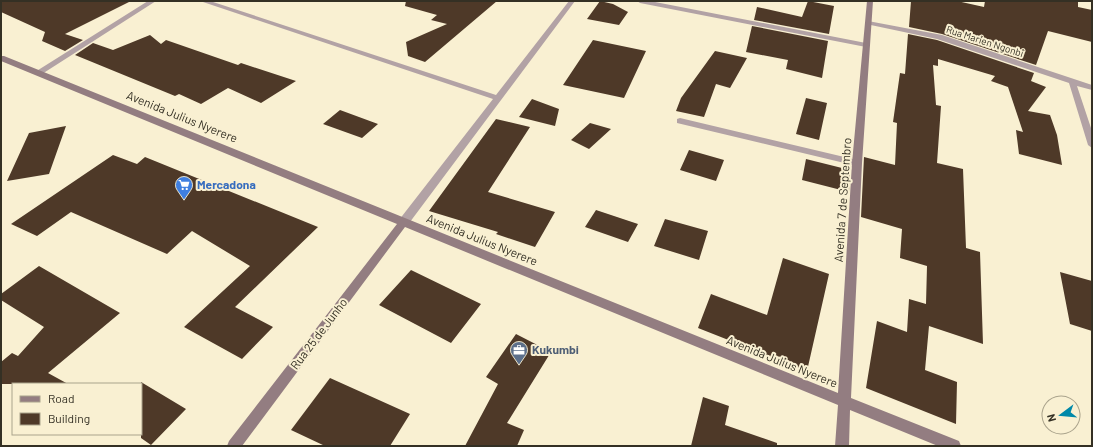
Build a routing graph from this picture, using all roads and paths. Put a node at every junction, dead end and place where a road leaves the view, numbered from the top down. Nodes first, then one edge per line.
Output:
1 (153, 1) edge
2 (203, 1) edge
3 (572, 1) edge
4 (640, 1) edge
5 (870, 1) edge
6 (868, 23) junction
7 (866, 45) junction
8 (1, 58) edge
9 (39, 72) junction
10 (1072, 81) junction
11 (1092, 88) edge
12 (497, 98) junction
13 (680, 121) dead end
14 (1092, 145) edge
15 (857, 163) junction
16 (404, 223) junction
17 (846, 401) junction
18 (234, 446) edge
19 (842, 446) edge
20 (954, 446) edge

1 - 9 street
2 - 12 street
3 - 12 street
4 - 7 street
5 - 6 street, Avenida 7 de Septembro
6 - 7 street, Avenida 7 de Septembro
6 - 10 street, Rua Marien Ngonbi
7 - 15 street, Avenida 7 de Septembro
8 - 9 street, Avenida Julius Nyerere
9 - 16 street, Avenida Julius Nyerere
10 - 11 street, Rua Marien Ngonbi
10 - 14 street
12 - 16 street
13 - 15 street
15 - 17 street, Avenida 7 de Septembro
16 - 17 street, Avenida Julius Nyerere
16 - 18 street, Rua 25 de Junho
17 - 19 street, Avenida 7 de Septembro
17 - 20 street, Avenida Julius Nyerere

